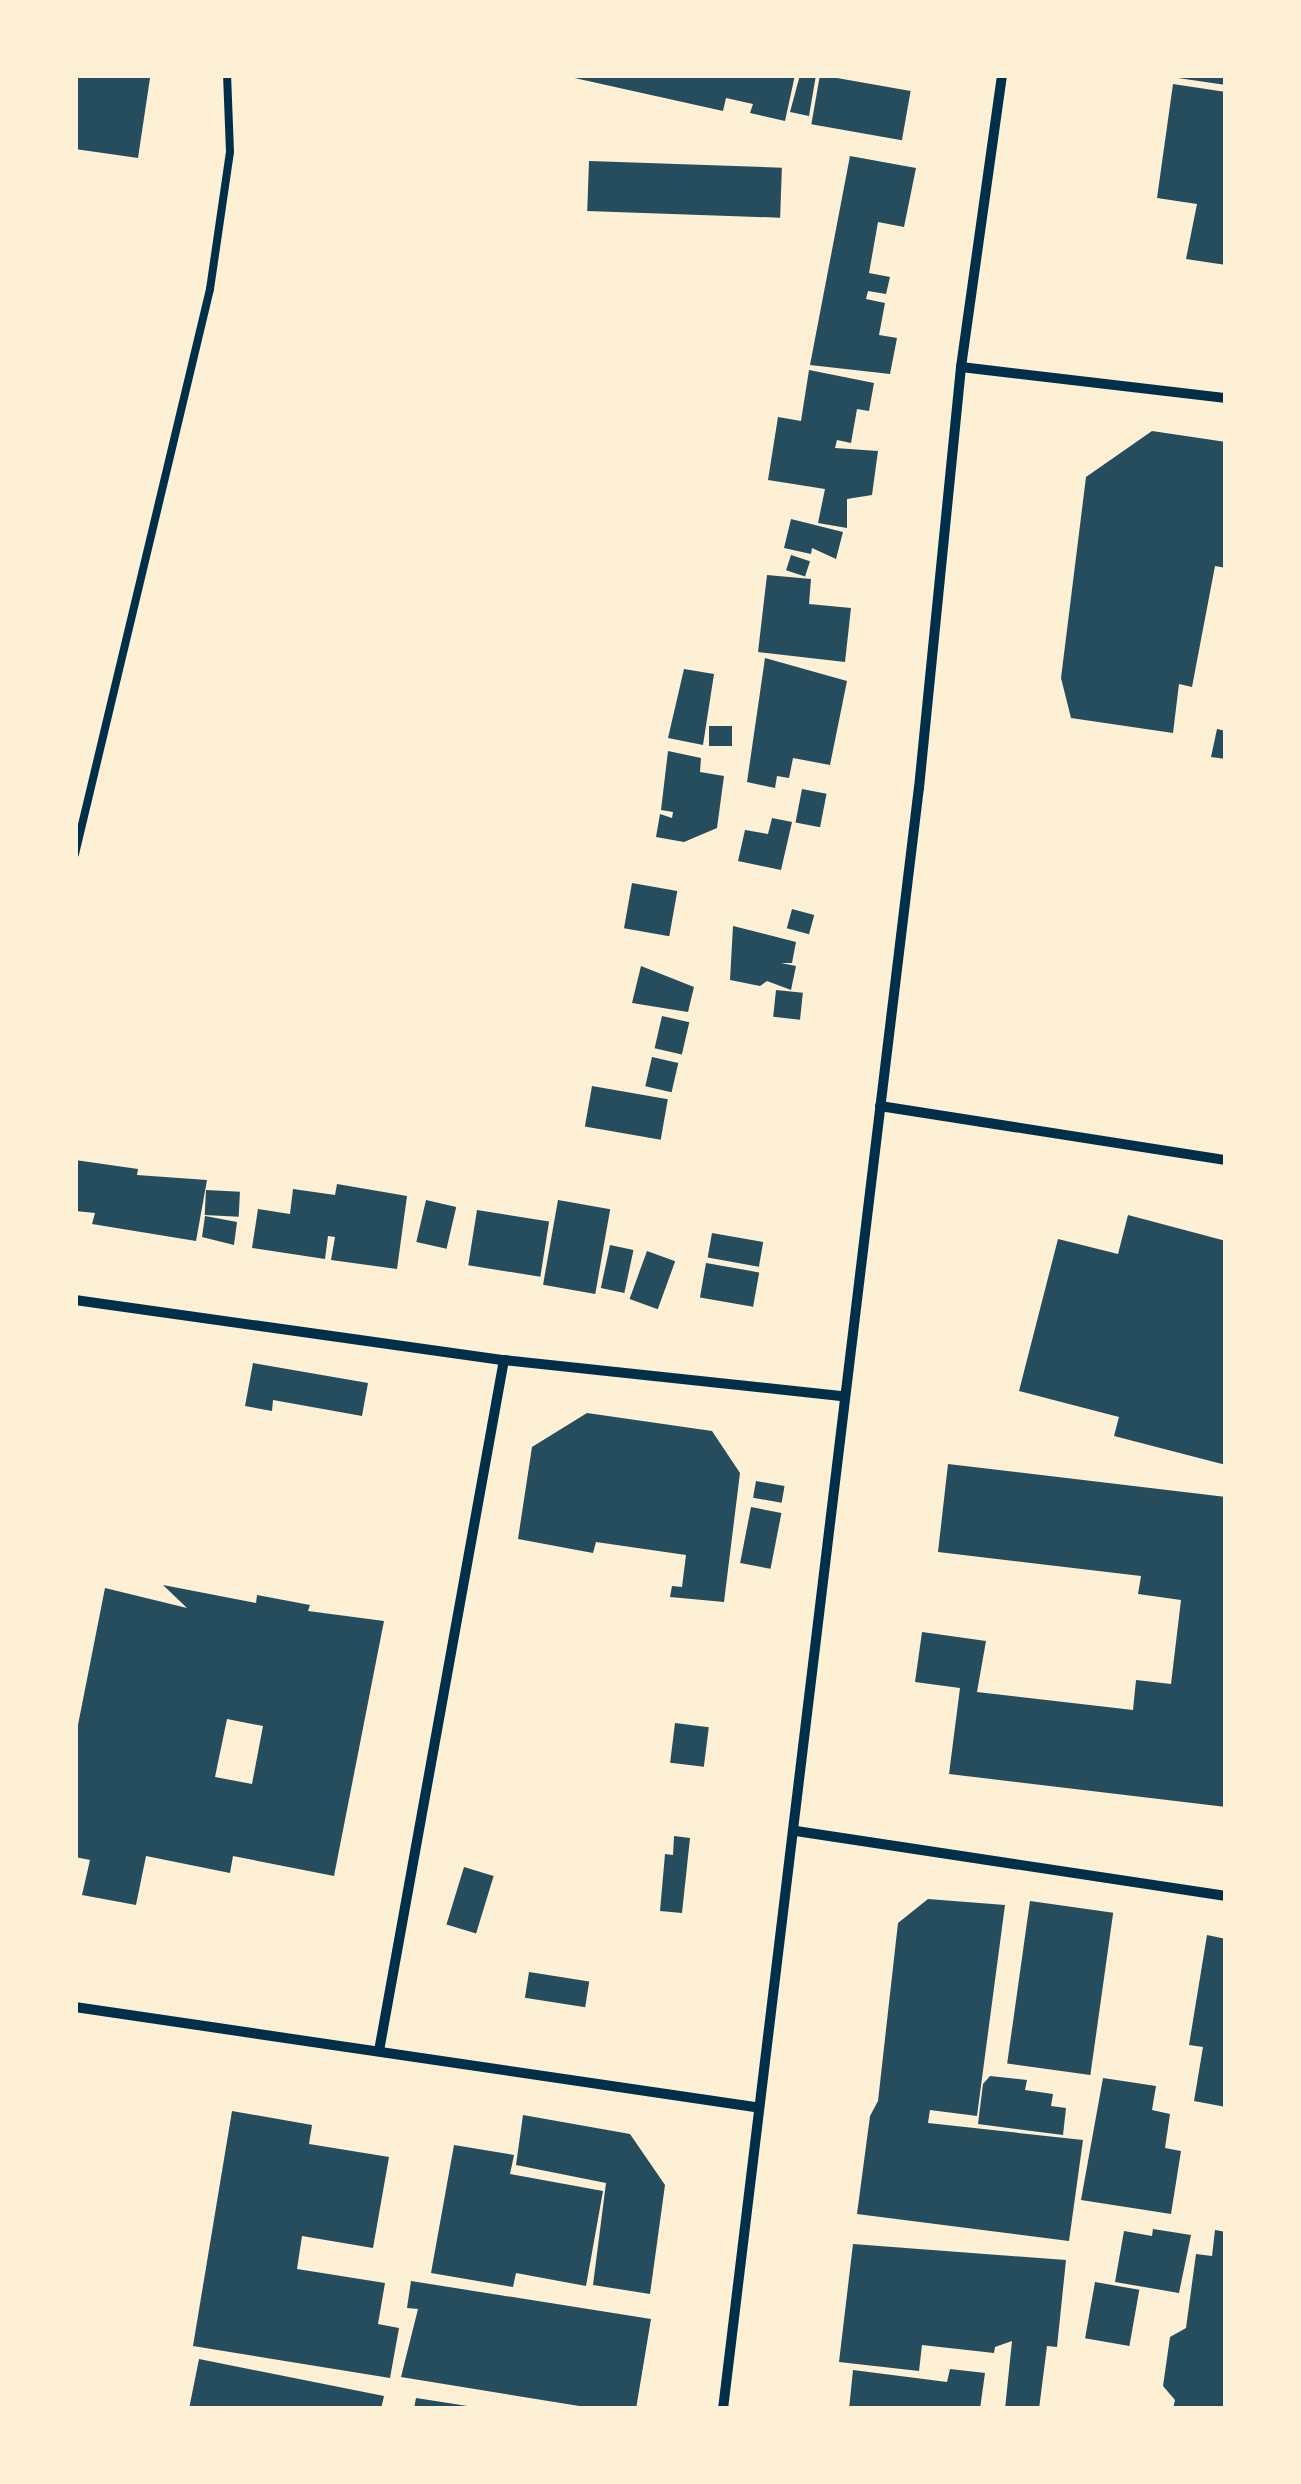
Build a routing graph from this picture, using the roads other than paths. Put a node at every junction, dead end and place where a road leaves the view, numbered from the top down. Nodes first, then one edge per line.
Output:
1 (227, 75) edge
2 (1002, 75) edge
3 (961, 367) junction
4 (1226, 398) edge
5 (75, 854) edge
6 (880, 1106) junction
7 (1226, 1160) edge
8 (75, 1300) edge
9 (504, 1360) junction
10 (843, 1396) junction
11 (796, 1831) junction
12 (1226, 1896) edge
13 (75, 2007) edge
14 (379, 2051) junction
15 (755, 2107) junction
16 (724, 2409) edge

1 - 5 lane
2 - 3 street
3 - 4 street
3 - 6 street
6 - 7 street
6 - 10 street
8 - 9 street
9 - 10 street
9 - 14 street
10 - 11 street
11 - 12 street
11 - 15 street
13 - 14 street
14 - 15 street
15 - 16 street

